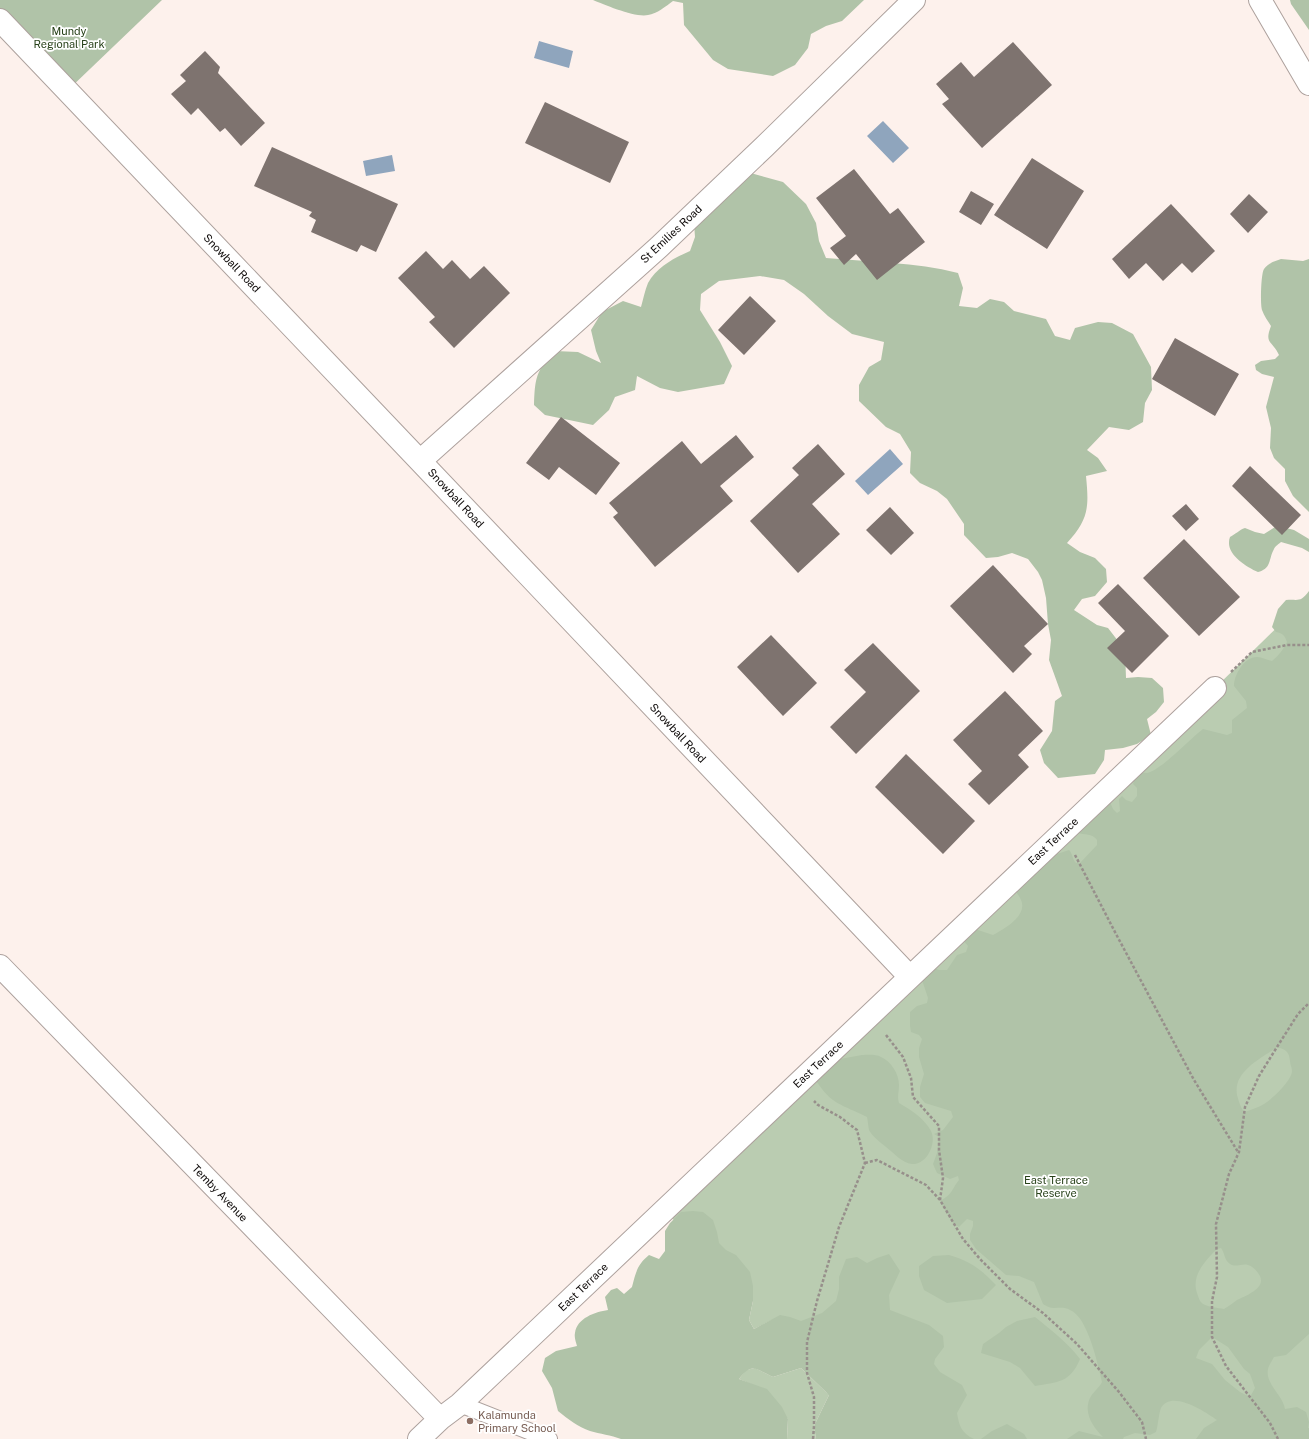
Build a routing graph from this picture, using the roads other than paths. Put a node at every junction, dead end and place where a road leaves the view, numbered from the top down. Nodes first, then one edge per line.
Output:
1 (914, 0) edge
2 (1260, 0) edge
3 (0, 20) edge
4 (1309, 84) edge
5 (420, 460) junction
6 (1215, 688) road end
7 (0, 966) edge
8 (910, 978) junction
9 (460, 1404) junction
10 (440, 1419) junction
11 (419, 1439) edge
12 (549, 1439) edge

1 - 5 street, St Emilies Road
2 - 4 street
3 - 5 street, Snowball Road
5 - 8 street, Snowball Road
6 - 8 street, East Terrace
7 - 10 street, Temby Avenue
8 - 9 street, East Terrace
9 - 10 street, East Terrace
9 - 12 lane
10 - 11 street, East Terrace

